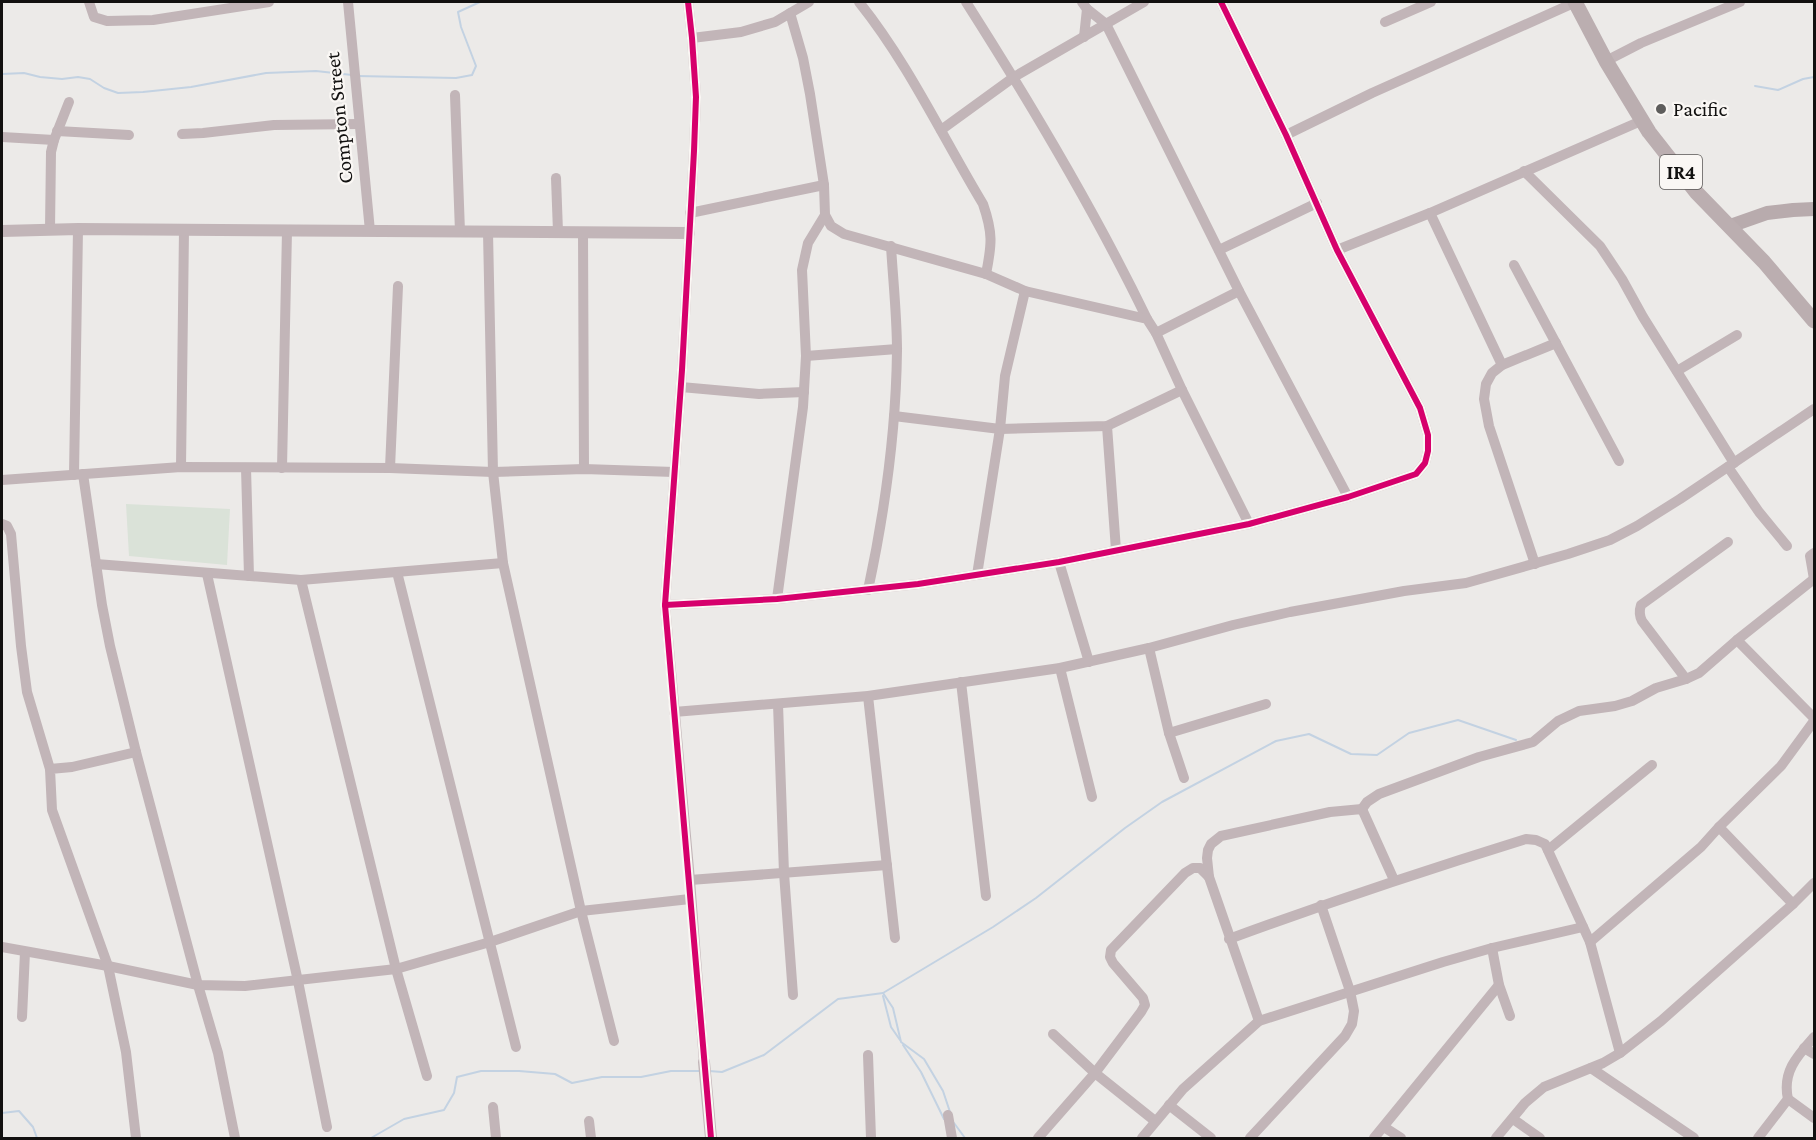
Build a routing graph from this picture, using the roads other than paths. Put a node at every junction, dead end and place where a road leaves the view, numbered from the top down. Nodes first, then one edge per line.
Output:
1 (89, 2) edge
2 (269, 2) edge
3 (348, 2) edge
4 (688, 2) edge
5 (809, 2) edge
6 (859, 2) edge
7 (966, 2) edge
8 (1144, 2) edge
9 (1221, 2) edge
10 (1431, 2) edge
11 (1575, 2) edge
12 (1740, 2) edge
13 (224, 5) edge
14 (1084, 5) edge
15 (790, 13) junction
16 (1385, 22) dead end
17 (1106, 24) junction
18 (1084, 37) junction
19 (692, 38) junction
20 (1606, 62) junction
21 (1014, 76) junction
22 (455, 95) dead end
23 (69, 102) dead end
24 (1641, 121) junction
25 (359, 123) junction
26 (941, 130) junction
27 (182, 134) dead end
28 (56, 135) junction
29 (129, 135) dead end
30 (1286, 135) junction
31 (2, 137) edge
32 (1524, 171) junction
33 (556, 178) dead end
34 (824, 185) junction
35 (1317, 203) junction
36 (1815, 209) edge
37 (690, 213) junction
38 (1430, 213) junction
39 (825, 215) junction
40 (1730, 226) junction
41 (50, 229) junction
42 (78, 229) junction
43 (184, 230) junction
44 (2, 231) edge
45 (287, 231) junction
46 (370, 231) junction
47 (460, 232) junction
48 (488, 232) junction
49 (558, 232) junction
50 (583, 232) junction
51 (690, 233) junction
52 (891, 246) junction
53 (1337, 249) junction
54 (1219, 250) junction
55 (1514, 265) dead end
56 (986, 274) junction
57 (398, 286) dead end
58 (1025, 291) junction
59 (1239, 291) junction
60 (1147, 319) junction
61 (1815, 321) edge
62 (1156, 333) junction
63 (1737, 335) dead end
64 (1556, 343) junction
65 (897, 349) junction
66 (806, 356) junction
67 (1502, 365) junction
68 (1677, 371) junction
69 (681, 387) junction
70 (1182, 390) junction
71 (804, 392) junction
72 (1815, 409) edge
73 (894, 416) junction
74 (1107, 426) junction
75 (1000, 429) junction
76 (1619, 461) dead end
77 (1731, 465) junction
78 (181, 467) junction
79 (246, 468) junction
80 (282, 468) junction
81 (390, 468) junction
82 (584, 468) junction
83 (493, 472) junction
84 (674, 472) junction
85 (79, 475) junction
86 (2, 480) edge
87 (1348, 497) junction
88 (2, 524) edge
89 (1249, 524) junction
90 (1728, 542) dead end
91 (1787, 546) dead end
92 (1116, 550) junction
93 (1815, 553) edge
94 (1059, 562) junction
95 (503, 563) junction
96 (96, 564) junction
97 (1535, 564) junction
98 (397, 572) junction
99 (207, 574) junction
100 (977, 575) junction
101 (249, 576) junction
102 (1814, 579) edge
103 (301, 580) junction
104 (868, 590) junction
105 (777, 599) junction
106 (665, 605) junction
107 (1737, 640) junction
108 (1149, 648) junction
109 (1089, 662) junction
110 (1060, 668) junction
111 (1686, 679) junction
112 (961, 682) junction
113 (868, 696) junction
114 (778, 704) junction
115 (1266, 704) dead end
116 (674, 712) junction
117 (1815, 719) edge
118 (1169, 733) junction
119 (136, 752) junction
120 (1652, 765) dead end
121 (50, 769) junction
122 (1184, 778) dead end
123 (1092, 797) dead end
124 (1362, 809) junction
125 (1719, 827) junction
126 (1548, 850) junction
127 (887, 865) junction
128 (784, 873) junction
129 (1209, 877) junction
130 (690, 880) junction
131 (1394, 880) junction
132 (1815, 883) edge
133 (986, 896) dead end
134 (690, 898) junction
135 (1793, 904) junction
136 (1321, 905) junction
137 (581, 910) junction
138 (1583, 927) junction
139 (895, 938) dead end
140 (1229, 939) junction
141 (490, 942) junction
142 (1590, 942) junction
143 (2, 948) edge
144 (1492, 948) junction
145 (25, 952) junction
146 (108, 966) junction
147 (396, 969) junction
148 (298, 981) junction
149 (198, 985) junction
150 (1499, 985) junction
151 (1350, 992) junction
152 (793, 995) dead end
153 (1510, 1016) dead end
154 (22, 1017) dead end
155 (1259, 1021) junction
156 (1053, 1034) dead end
157 (1815, 1038) edge
158 (614, 1041) dead end
159 (516, 1047) dead end
160 (1804, 1048) junction
161 (1620, 1053) junction
162 (1815, 1054) edge
163 (868, 1055) dead end
164 (704, 1062) joint
165 (1591, 1068) junction
166 (1095, 1072) junction
167 (427, 1076) dead end
168 (1788, 1099) junction
169 (1168, 1106) junction
170 (493, 1107) dead end
171 (948, 1115) dead end
172 (1815, 1118) edge
173 (1513, 1119) junction
174 (589, 1120) dead end
175 (1155, 1121) junction
176 (327, 1127) dead end
177 (1384, 1127) junction
178 (136, 1138) edge
179 (235, 1138) edge
180 (496, 1138) edge
181 (591, 1138) edge
182 (711, 1138) edge
183 (871, 1138) edge
184 (952, 1138) edge
185 (1038, 1138) edge
186 (1142, 1138) edge
187 (1211, 1138) edge
188 (1250, 1138) edge
189 (1374, 1138) edge
190 (1401, 1138) edge
191 (1496, 1138) edge
192 (1540, 1138) edge
193 (1694, 1138) edge
194 (1758, 1138) edge

1 - 13 street
2 - 13 street
3 - 25 street, Compton Street
4 - 19 street
5 - 15 street
6 - 26 street
7 - 21 street
8 - 17 street
9 - 30 street
10 - 16 street
11 - 20 main road, IR4
11 - 30 street
12 - 20 street
14 - 17 street
14 - 18 street
15 - 19 street
15 - 34 street
17 - 18 street
17 - 54 street
18 - 21 street
19 - 37 street
20 - 24 main road, IR4
21 - 26 street
21 - 60 street
22 - 47 street
23 - 28 street
24 - 32 street
24 - 40 main road, IR4
25 - 27 street
25 - 46 street, Compton Street
26 - 56 street
28 - 29 street
28 - 31 street
28 - 41 street
30 - 35 street
32 - 38 street
32 - 68 street
33 - 49 street
34 - 37 street
34 - 39 street
35 - 53 street
35 - 54 street
36 - 40 main road
37 - 51 street
38 - 53 street
38 - 67 street
39 - 52 street
39 - 66 street
40 - 61 main road, IR4
41 - 42 street
41 - 44 street
42 - 43 street
42 - 85 street
43 - 45 street
43 - 78 street
45 - 46 street
45 - 80 street
46 - 47 street
47 - 48 street
48 - 49 street
48 - 83 street
49 - 50 street
50 - 51 street
50 - 82 street
51 - 69 street
52 - 56 street
52 - 65 street
53 - 87 street
54 - 59 street
55 - 64 street
56 - 58 street
57 - 81 street
58 - 60 street
58 - 75 street
59 - 62 street
59 - 87 street
60 - 62 street
62 - 70 street
63 - 68 street
64 - 67 street
64 - 76 street
65 - 66 street
65 - 73 street
66 - 71 street
67 - 97 street
68 - 77 street
69 - 71 street
69 - 84 street
70 - 74 street
70 - 89 street
71 - 105 street
72 - 77 street
73 - 75 street
73 - 104 street
74 - 75 street
74 - 92 street
75 - 100 street
77 - 91 street
77 - 97 street
78 - 79 street
78 - 85 street
79 - 80 street
79 - 101 street
80 - 81 street
81 - 83 street
82 - 83 street
82 - 84 street
83 - 95 street
84 - 106 street
85 - 86 street
85 - 96 street
87 - 89 street
88 - 121 street
89 - 92 street
90 - 111 street
92 - 94 street
93 - 102 street
94 - 100 street
94 - 109 street
95 - 98 street
95 - 137 street
96 - 99 street
96 - 119 street
97 - 108 street
98 - 103 street
98 - 141 street
99 - 101 street
99 - 148 street
100 - 104 street
101 - 103 street
102 - 107 street
103 - 147 street
104 - 105 street
105 - 106 street
106 - 116 street
107 - 111 street
107 - 117 street
108 - 109 street
108 - 118 street
109 - 110 street
110 - 112 street
110 - 123 street
111 - 124 street
112 - 113 street
112 - 133 street
113 - 114 street
113 - 127 street
114 - 116 street
114 - 128 street
115 - 118 street
116 - 130 street
117 - 125 street
118 - 122 street
119 - 121 street
119 - 149 street
120 - 126 street
121 - 146 street
124 - 129 street
124 - 131 street
125 - 135 street
125 - 142 street
126 - 131 street
126 - 138 street
127 - 128 street
127 - 139 street
128 - 130 street
128 - 152 street
129 - 140 street
129 - 166 street
130 - 134 street
131 - 136 street
132 - 135 street
134 - 137 street
134 - 164 street
135 - 161 street
136 - 140 street
136 - 151 street
137 - 141 street
137 - 158 street
138 - 142 street
138 - 144 street
140 - 155 street
141 - 147 street
141 - 159 street
142 - 161 street
143 - 145 street
144 - 150 street
144 - 151 street
145 - 146 street
145 - 154 street
146 - 149 street
146 - 178 street
147 - 148 street
147 - 167 street
148 - 149 street
148 - 176 street
149 - 179 street
150 - 153 street
150 - 177 street
151 - 155 street
151 - 188 street
155 - 169 street
156 - 166 street
157 - 160 street
160 - 162 street
160 - 168 street
161 - 165 street
163 - 183 street
164 - 182 street
165 - 173 street
165 - 193 street
166 - 175 street
166 - 185 street
168 - 172 street
168 - 194 street
169 - 175 street
169 - 187 street
170 - 180 street
171 - 184 street
173 - 191 street
173 - 192 street
174 - 181 street
175 - 186 street
177 - 189 street
177 - 190 street

